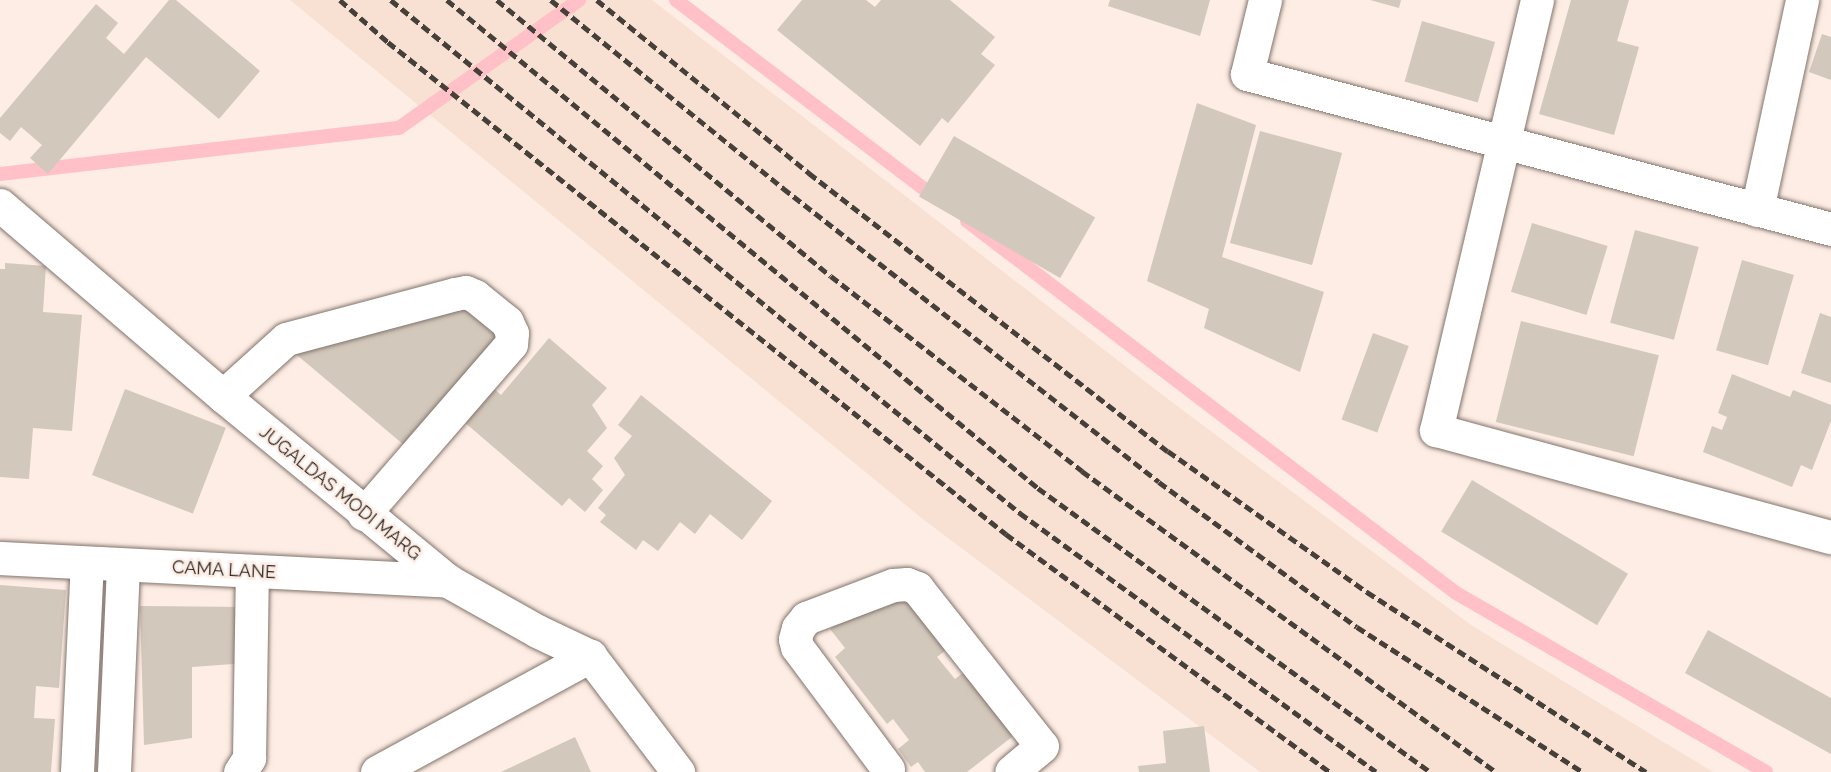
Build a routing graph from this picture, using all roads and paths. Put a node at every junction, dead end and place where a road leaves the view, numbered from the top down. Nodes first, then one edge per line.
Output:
1 (1265, 0) edge
2 (1537, 0) edge
3 (1803, 0) edge
4 (1504, 142) junction
5 (0, 205) edge
6 (1757, 210) junction
7 (1831, 230) edge
8 (223, 396) junction
9 (364, 514) junction
10 (1831, 537) edge
11 (0, 558) edge
12 (87, 563) junction
13 (123, 565) junction
14 (252, 572) junction
15 (448, 581) junction
16 (590, 656) junction
17 (1045, 759) edge
18 (886, 771) edge
19 (77, 772) edge
20 (114, 772) edge
21 (240, 772) edge
22 (377, 772) edge
23 (678, 772) edge
24 (1011, 772) edge

1 - 4 street
2 - 4 street
3 - 6 street
4 - 6 street
4 - 10 street
5 - 8 street, JUGALDAS MODI MARG
6 - 7 street
8 - 9 street, JUGALDAS MODI MARG
8 - 9 street
9 - 15 street, JUGALDAS MODI MARG
11 - 12 street, CAMA LANE
12 - 13 street, CAMA LANE
12 - 19 street
13 - 14 street, CAMA LANE
13 - 20 street
14 - 15 street, CAMA LANE
14 - 21 street
15 - 16 street, JUGALDAS MODI MARG
16 - 22 street
16 - 23 street, JUGALDAS MODI MARG
17 - 18 street
17 - 24 street

